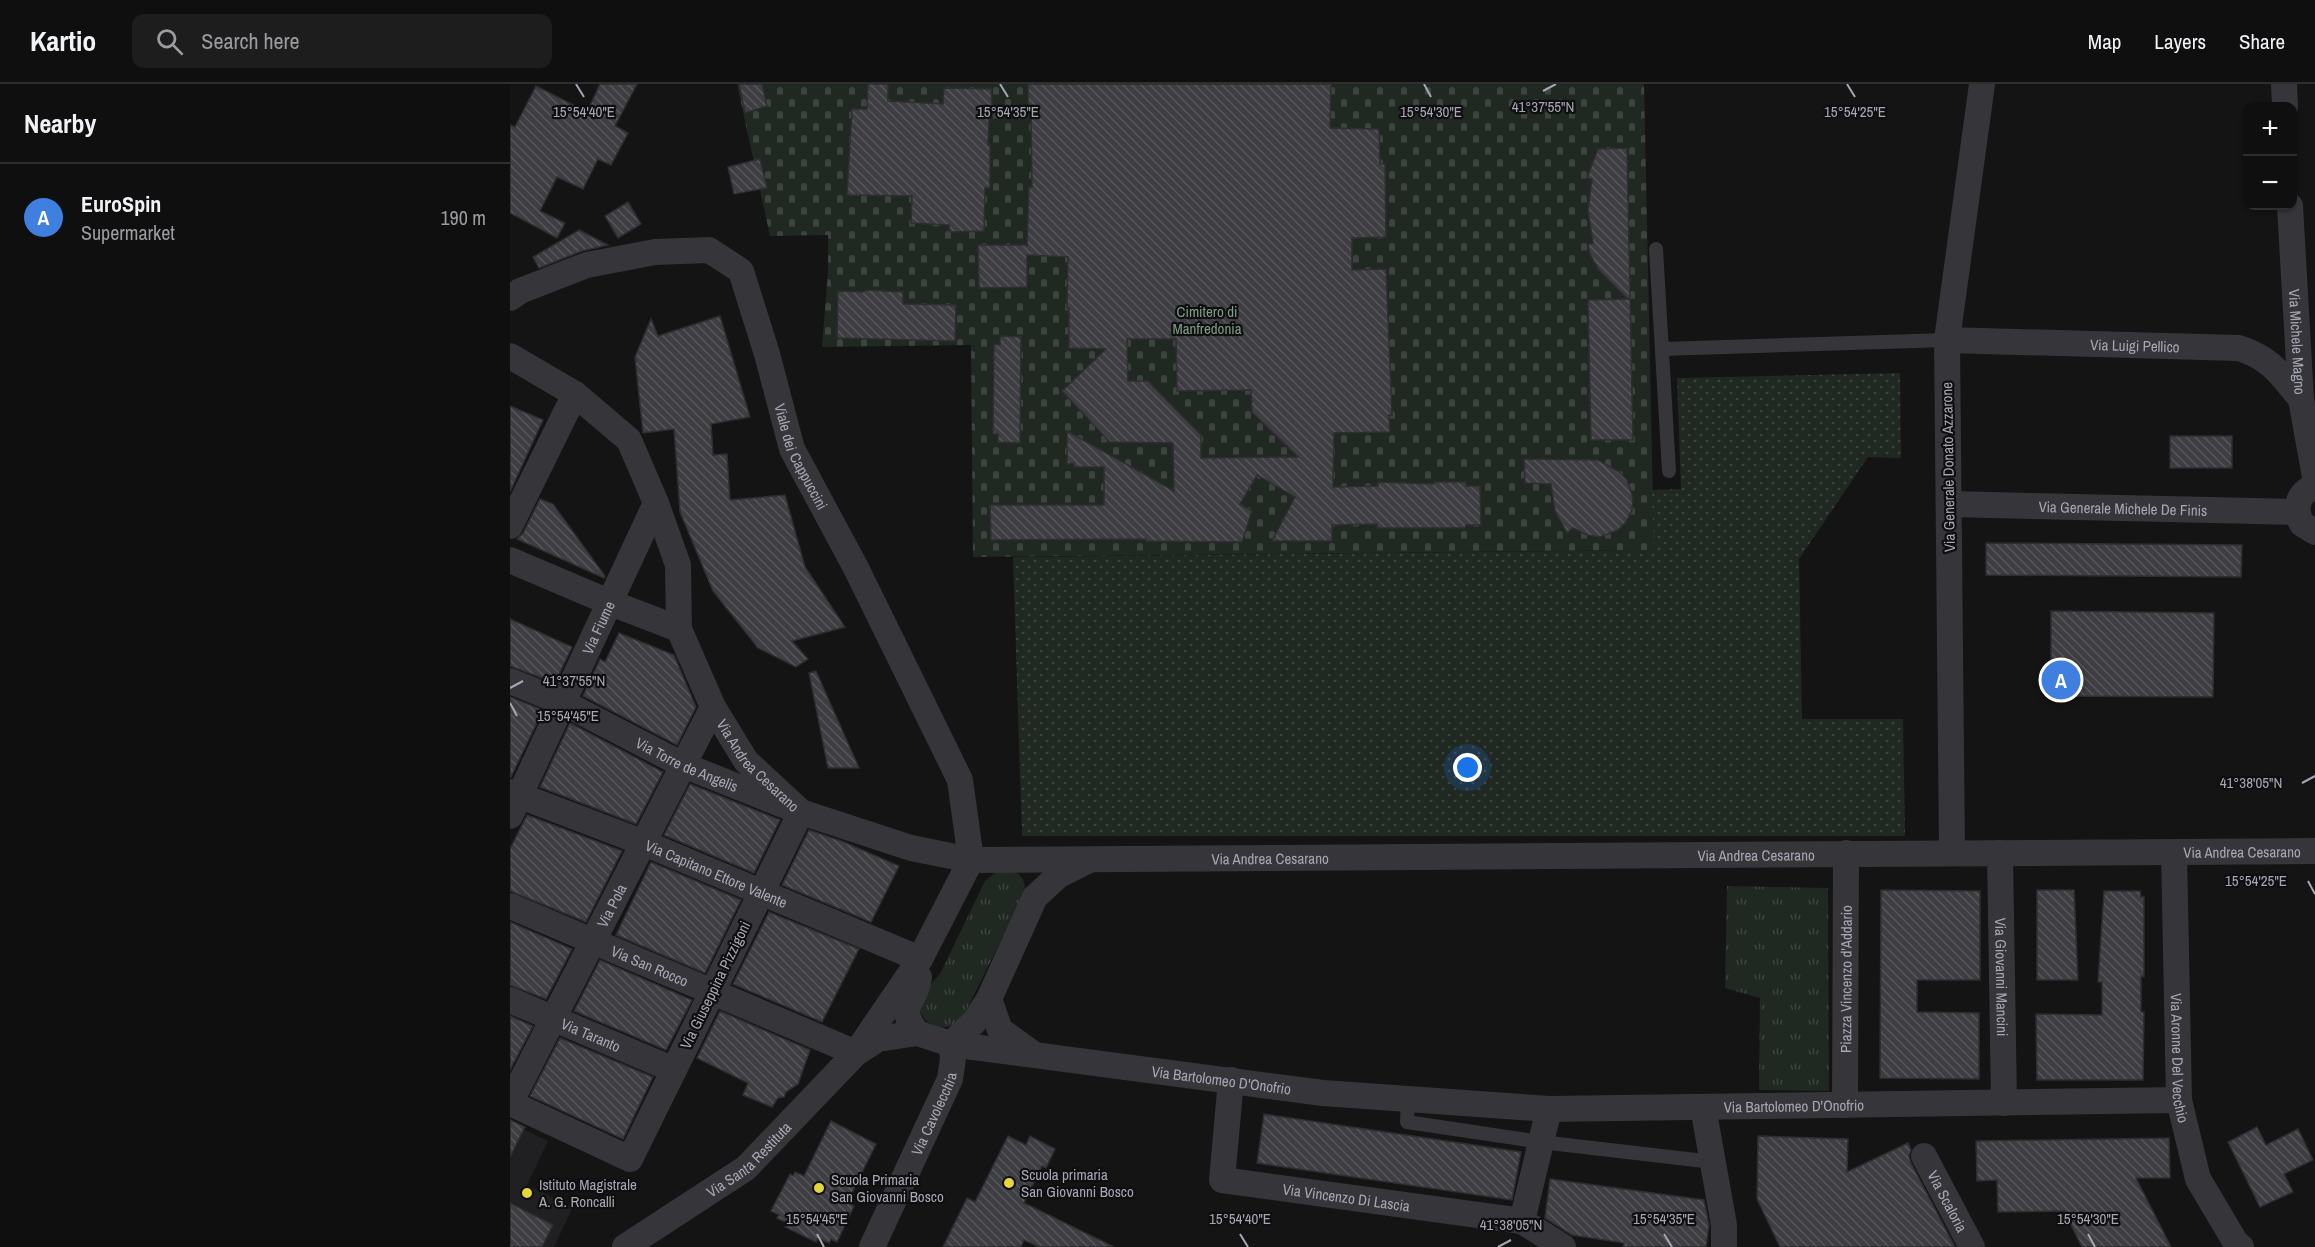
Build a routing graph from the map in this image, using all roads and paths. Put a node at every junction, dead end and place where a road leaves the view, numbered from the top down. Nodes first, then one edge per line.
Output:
1 (1982, 84) edge
2 (2284, 84) edge
3 (2285, 102) edge
4 (2290, 210) edge
5 (1656, 249) dead end
6 (510, 298) edge
7 (1947, 340) junction
8 (1662, 349) junction
9 (510, 356) edge
10 (575, 394) junction
11 (2301, 399) junction
12 (1669, 471) dead end
13 (2315, 477) edge
14 (2315, 486) edge
15 (656, 503) junction
16 (1948, 504) junction
17 (2297, 512) junction
18 (510, 526) edge
19 (2315, 532) edge
20 (510, 560) edge
21 (611, 603) junction
22 (680, 629) junction
23 (510, 681) edge
24 (562, 702) junction
25 (713, 707) junction
26 (683, 765) junction
27 (514, 802) edge
28 (801, 812) junction
29 (644, 843) junction
30 (2315, 851) edge
31 (2174, 852) junction
32 (1846, 853) junction
33 (1952, 853) junction
34 (2000, 853) junction
35 (1026, 858) junction
36 (1095, 858) junction
37 (970, 860) junction
38 (761, 894) junction
39 (1035, 897) junction
40 (510, 906) edge
41 (593, 941) junction
42 (920, 959) junction
43 (712, 992) junction
44 (989, 999) junction
45 (510, 1000) edge
46 (554, 1019) junction
47 (917, 1033) junction
48 (951, 1044) junction
49 (856, 1053) junction
50 (1034, 1053) junction
51 (674, 1070) junction
52 (1231, 1080) junction
53 (1408, 1099) junction
54 (2179, 1100) junction
55 (510, 1103) edge
56 (2004, 1103) junction
57 (1845, 1105) junction
58 (1703, 1107) junction
59 (1549, 1109) junction
60 (1541, 1142) junction
61 (1924, 1156) dead end
62 (1713, 1162) junction
63 (1522, 1221) junction
64 (625, 1247) edge
65 (872, 1247) edge
66 (1563, 1247) edge
67 (1724, 1247) edge
68 (1972, 1247) edge
69 (2241, 1247) edge

1 - 7 street, Via Generale Donato Azzarone
2 - 3 street
4 - 11 street, Via Michele Magno
5 - 8 lane
6 - 37 street, Viale dei Cappuccini
7 - 8 lane
7 - 11 street, Via Luigi Pellico
7 - 16 street, Via Generale Donato Azzarone
8 - 12 lane
9 - 10 street, Via Andrea Cesarano
10 - 15 street, Via Andrea Cesarano
10 - 18 street
11 - 13 street, Via Michele Magno
14 - 17 street
15 - 21 street, Via Fiume
15 - 22 street, Via Andrea Cesarano
16 - 17 street, Via Generale Michele De Finis
16 - 33 street, Via Generale Donato Azzarone
17 - 19 street
20 - 21 street
21 - 22 street
21 - 24 street, Via Fiume
22 - 25 street, Via Andrea Cesarano
23 - 24 street, Via Torre de Angelis
24 - 26 street, Via Torre de Angelis
24 - 27 street, Via Fiume
25 - 26 street, Via Pola
25 - 28 street, Via Andrea Cesarano
26 - 28 street, Via Torre de Angelis
26 - 29 street, Via Pola
27 - 29 street, Via Capitano Ettore Valente
28 - 37 street, Via Andrea Cesarano
28 - 38 street, Via Giuseppina Pizzigoni
29 - 38 street, Via Capitano Ettore Valente
29 - 41 street, Via Pola
30 - 31 street, Via Andrea Cesarano
31 - 34 street, Via Andrea Cesarano
31 - 54 street, Via Aronne Del Vecchio
32 - 33 street, Via Andrea Cesarano
32 - 36 street, Via Andrea Cesarano
32 - 57 street, Piazza Vincenzo d'Addario
33 - 34 street, Via Andrea Cesarano
34 - 56 street, Via Giovanni Mancini
35 - 36 street, Via Andrea Cesarano
35 - 37 street, Via Andrea Cesarano
35 - 39 street
36 - 39 street
37 - 42 street
38 - 42 street, Via Capitano Ettore Valente
38 - 43 street, Via Giuseppina Pizzigoni
39 - 44 street
40 - 41 street, Via San Rocco
41 - 43 street, Via San Rocco
41 - 46 street, Via Pola
42 - 47 street
42 - 49 street
43 - 49 street, Via San Rocco
43 - 51 street, Via Giuseppina Pizzigoni
44 - 48 street
44 - 50 street, Via Bartolomeo D'Onofrio
45 - 46 street, Via Taranto
46 - 51 street, Via Taranto
46 - 55 street, Via Pola
47 - 48 street, Via Bartolomeo D'Onofrio
47 - 49 street
48 - 50 street, Via Bartolomeo D'Onofrio
48 - 65 street, Via Cavolecchia
49 - 64 street, Via Santa Restituta
50 - 52 street, Via Bartolomeo D'Onofrio
51 - 55 street, Via Giuseppina Pizzigoni
52 - 53 street, Via Bartolomeo D'Onofrio
52 - 63 street, Via Vincenzo Di Lascia
53 - 59 street, Via Bartolomeo D'Onofrio
53 - 60 lane
54 - 56 street, Via Bartolomeo D'Onofrio
54 - 69 street, Via Aronne Del Vecchio
56 - 57 street, Via Bartolomeo D'Onofrio
57 - 58 street, Via Bartolomeo D'Onofrio
58 - 59 street, Via Bartolomeo D'Onofrio
58 - 62 street
59 - 60 street
60 - 62 lane
60 - 63 street
61 - 68 street, Via Scaloria
62 - 67 street
63 - 66 street, Via Vincenzo Di Lascia

